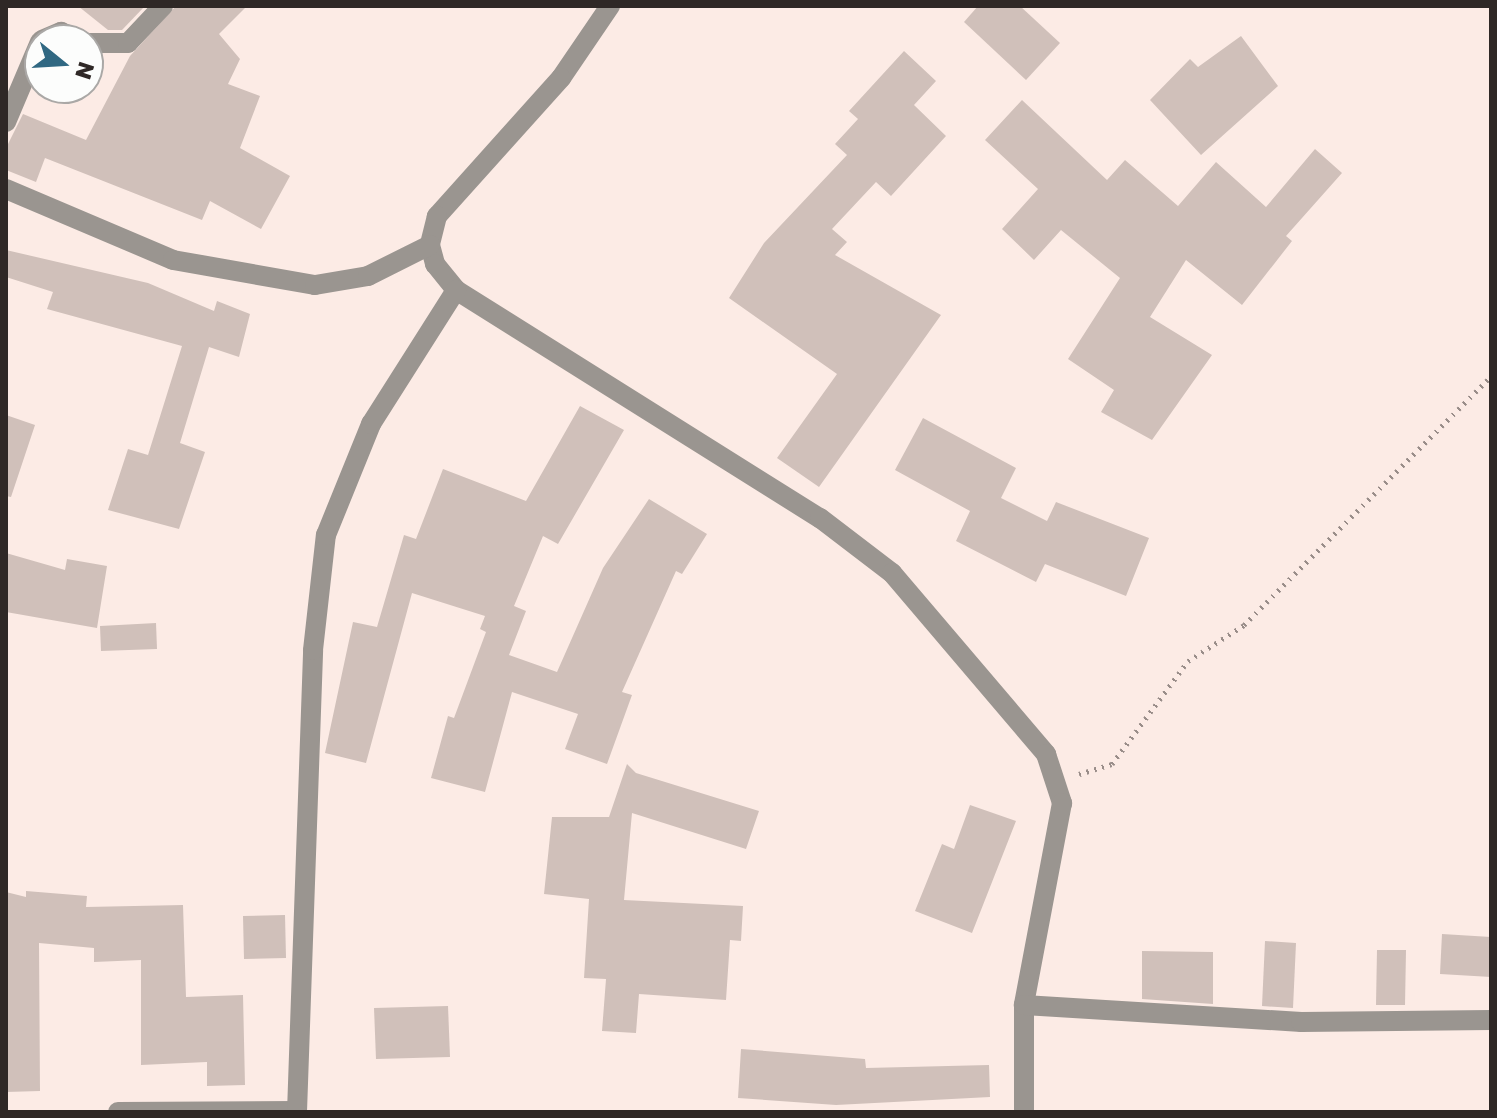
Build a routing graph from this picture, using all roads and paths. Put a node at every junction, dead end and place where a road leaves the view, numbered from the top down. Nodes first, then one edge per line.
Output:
1 (163, 6) edge
2 (610, 6) edge
3 (104, 43) edge
4 (24, 80) edge
5 (6, 122) edge
6 (6, 189) edge
7 (430, 245) junction
8 (456, 290) junction
9 (1491, 376) edge
10 (1055, 781) junction
11 (1024, 1005) junction
12 (1491, 1020) edge
13 (118, 1112) edge
14 (297, 1112) edge
15 (1024, 1112) edge

1 - 3 street
2 - 7 street
4 - 5 street
6 - 7 street
7 - 8 street
8 - 10 street
8 - 14 street
9 - 10 path
10 - 11 street
11 - 12 street
11 - 15 street
13 - 14 street

